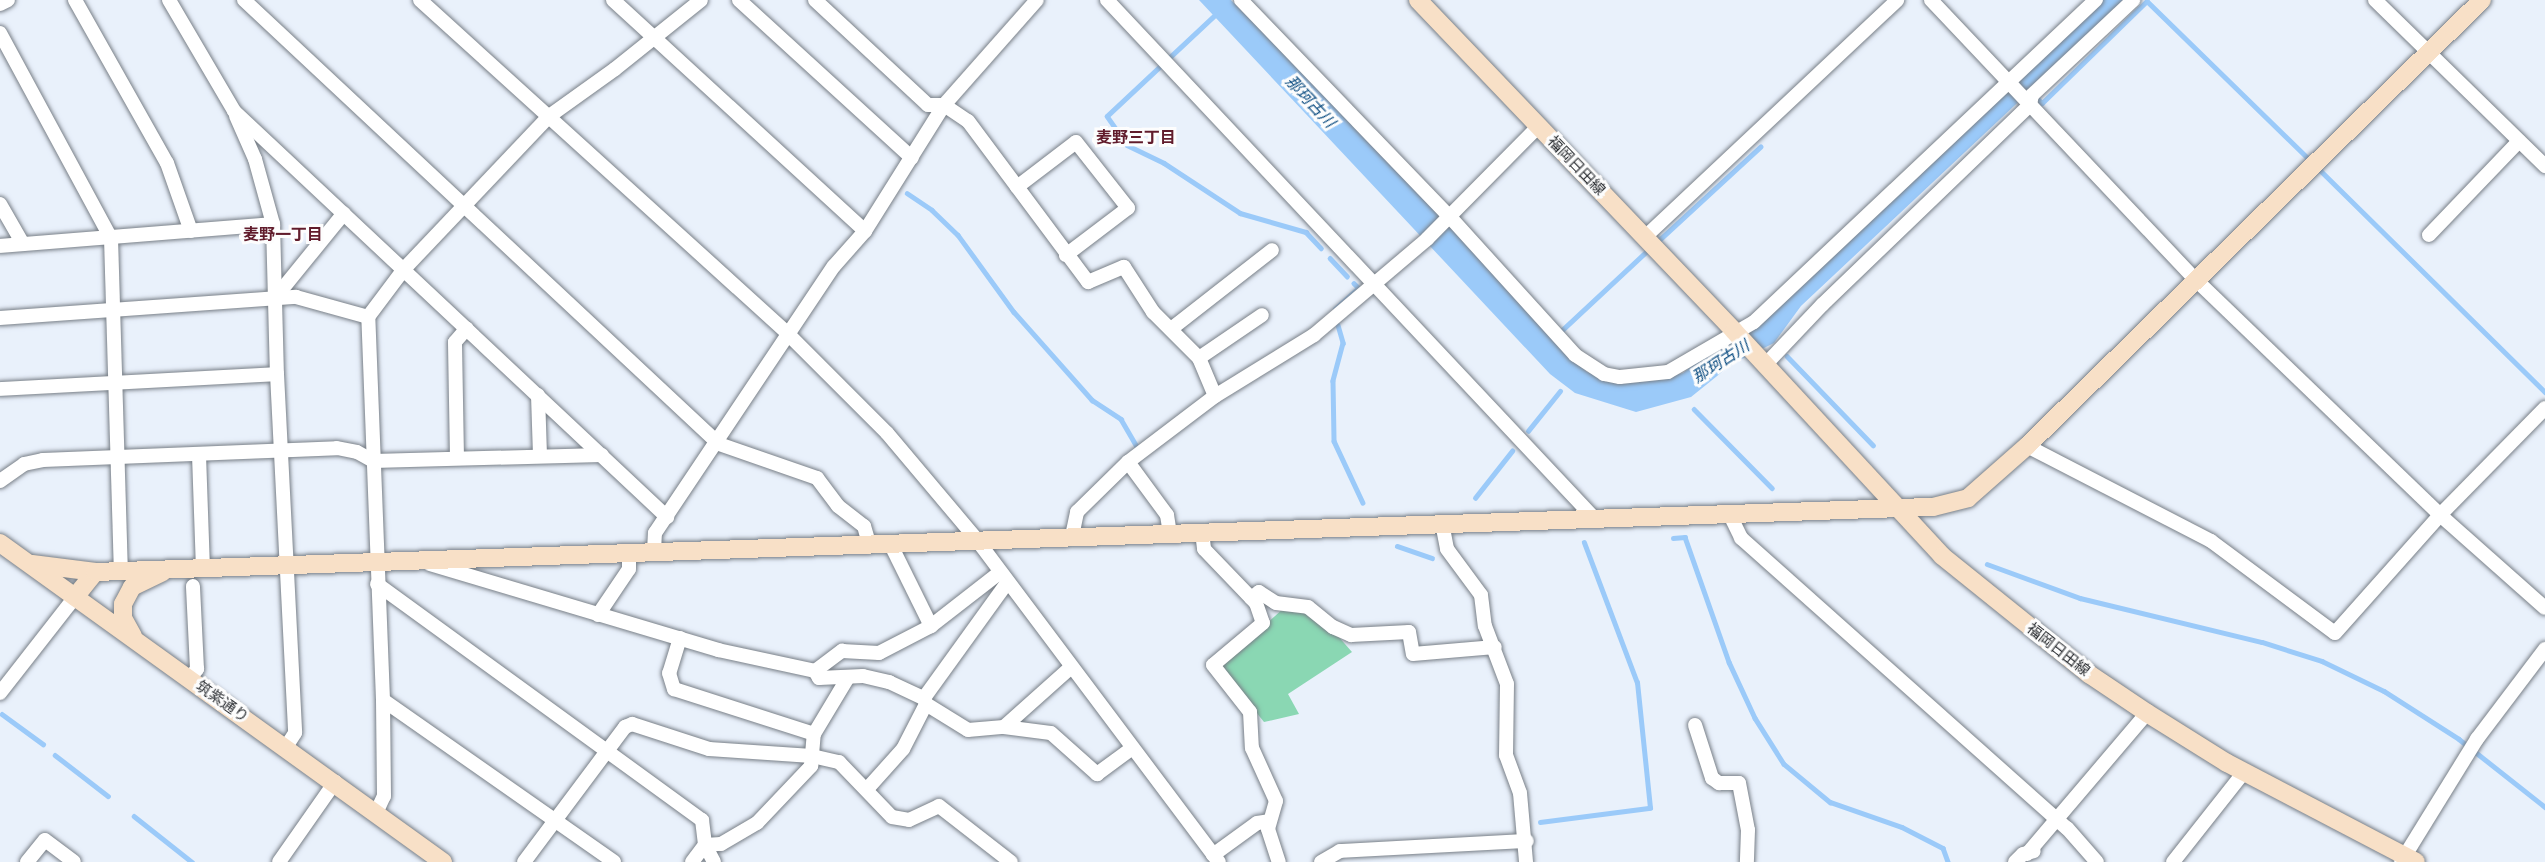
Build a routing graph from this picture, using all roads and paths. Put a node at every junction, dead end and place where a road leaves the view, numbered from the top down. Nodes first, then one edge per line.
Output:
1 (8, 0) edge
2 (75, 0) edge
3 (169, 0) edge
4 (244, 0) edge
5 (420, 0) edge
6 (613, 0) edge
7 (701, 0) edge
8 (740, 0) edge
9 (815, 0) edge
10 (1037, 0) edge
11 (1107, 0) edge
12 (1241, 0) edge
13 (1418, 0) edge
14 (1897, 0) edge
15 (1930, 0) edge
16 (2096, 0) edge
17 (2133, 0) edge
18 (2375, 0) edge
19 (2482, 0) edge
20 (0, 4) edge
21 (0, 33) edge
22 (655, 38) junction
23 (2429, 53) junction
24 (2009, 82) junction
25 (944, 105) junction
26 (2030, 105) junction
27 (234, 111) junction
28 (548, 117) junction
29 (1538, 127) junction
30 (2519, 141) junction
31 (912, 158) junction
32 (2545, 166) edge
33 (1017, 187) junction
34 (0, 204) edge
35 (462, 204) junction
36 (344, 213) junction
37 (1450, 217) junction
38 (273, 224) junction
39 (191, 231) junction
40 (865, 231) junction
41 (2429, 235) dead end
42 (1645, 237) junction
43 (111, 238) junction
44 (23, 244) junction
45 (0, 246) edge
46 (1272, 250) dead end
47 (1066, 255) junction
48 (404, 269) junction
49 (2196, 280) junction
50 (1375, 281) junction
51 (275, 298) junction
52 (114, 311) junction
53 (1262, 315) dead end
54 (368, 317) junction
55 (0, 318) edge
56 (467, 328) junction
57 (1171, 329) junction
58 (1734, 331) junction
59 (789, 336) junction
60 (1198, 358) junction
61 (1763, 362) junction
62 (277, 374) junction
63 (118, 383) junction
64 (0, 389) edge
65 (538, 395) junction
66 (1215, 396) junction
67 (2545, 408) edge
68 (719, 444) junction
69 (2027, 446) junction
70 (281, 451) junction
71 (199, 455) junction
72 (602, 455) junction
73 (120, 456) junction
74 (540, 456) junction
75 (457, 458) junction
76 (374, 461) junction
77 (1128, 462) junction
78 (24, 464) junction
79 (0, 468) edge
80 (0, 482) edge
81 (1896, 507) junction
82 (1729, 513) junction
83 (2440, 515) junction
84 (667, 517) junction
85 (1593, 517) junction
86 (1442, 523) junction
87 (1202, 532) junction
88 (1170, 533) junction
89 (1072, 536) junction
90 (977, 540) junction
91 (0, 543) edge
92 (869, 543) junction
93 (890, 543) junction
94 (629, 552) junction
95 (654, 552) junction
96 (416, 560) junction
97 (375, 561) junction
98 (30, 564) junction
99 (285, 565) junction
100 (203, 567) junction
101 (170, 569) junction
102 (122, 571) junction
103 (95, 572) junction
104 (1003, 578) junction
105 (377, 584) junction
106 (193, 586) dead end
107 (75, 597) junction
108 (1251, 598) junction
109 (2545, 608) edge
110 (598, 615) junction
111 (931, 626) junction
112 (680, 638) junction
113 (137, 640) junction
114 (1495, 647) junction
115 (2545, 649) edge
116 (1070, 668) junction
117 (814, 671) junction
118 (189, 679) junction
119 (847, 679) junction
120 (0, 693) edge
121 (383, 700) junction
122 (925, 701) junction
123 (2147, 713) junction
124 (1695, 725) dead end
125 (1004, 727) junction
126 (814, 734) junction
127 (286, 747) junction
128 (1131, 749) junction
129 (606, 751) junction
130 (812, 756) junction
131 (2244, 772) junction
132 (335, 782) junction
133 (868, 788) junction
134 (376, 813) junction
135 (555, 819) junction
136 (2057, 820) junction
137 (1269, 821) junction
138 (1527, 841) junction
139 (705, 845) junction
140 (1002, 859) edge
141 (1216, 859) edge
142 (2024, 859) edge
143 (2407, 860) edge
144 (27, 862) edge
145 (74, 862) edge
146 (279, 862) edge
147 (443, 862) edge
148 (524, 862) edge
149 (614, 862) edge
150 (692, 862) edge
151 (714, 862) edge
152 (1280, 862) edge
153 (1321, 862) edge
154 (1526, 862) edge
155 (1747, 862) edge
156 (2097, 862) edge
157 (2173, 862) edge

1 - 20 street
2 - 39 street
3 - 27 street
4 - 35 street
5 - 28 street
6 - 22 street
7 - 22 street
8 - 31 street
9 - 25 street
10 - 25 street
11 - 50 street
12 - 37 street
13 - 29 street, 福岡日田線
14 - 42 street
15 - 24 street
16 - 24 street
17 - 26 street
18 - 23 street
19 - 23 street
21 - 43 street
22 - 28 street
22 - 40 street
23 - 30 street
23 - 49 street
24 - 26 street
24 - 58 street
25 - 31 street
25 - 33 street
26 - 49 street
26 - 61 street
27 - 36 street
27 - 38 street
28 - 35 street
28 - 59 street
29 - 37 street
29 - 42 street, 福岡日田線
30 - 32 street
30 - 41 street
31 - 40 street
33 - 47 street
33 - 47 street
34 - 44 street
35 - 48 street
35 - 68 street
36 - 48 street
36 - 51 street
37 - 50 street
37 - 58 street
38 - 39 street
38 - 51 street
39 - 43 street
40 - 59 street
42 - 58 street, 福岡日田線
43 - 44 street
43 - 52 street
44 - 45 street
46 - 57 street
47 - 57 street
48 - 54 street
48 - 56 street
49 - 69 street
49 - 83 street
50 - 66 street
50 - 85 street
51 - 52 street
51 - 54 street
51 - 62 street
52 - 55 street
52 - 63 street
53 - 60 street
54 - 76 street
56 - 65 street
56 - 75 street
57 - 60 street
58 - 61 street, 福岡日田線
59 - 68 street
59 - 90 street
60 - 66 street
61 - 81 street, 福岡日田線
62 - 63 street
62 - 70 street
63 - 64 street
63 - 73 street
65 - 72 street
65 - 74 street
66 - 77 street
67 - 83 street
68 - 84 street
68 - 92 street
69 - 81 street
69 - 83 street
70 - 71 street
70 - 76 street
70 - 99 street
71 - 73 street
71 - 100 street
72 - 74 street
72 - 84 street
73 - 78 street
73 - 102 street
74 - 75 street
75 - 76 street
76 - 97 street
77 - 88 street
77 - 89 street
78 - 79 street
78 - 80 street
81 - 82 street
81 - 123 street, 福岡日田線
82 - 85 street
82 - 136 street
83 - 109 street
84 - 95 street
85 - 86 street
86 - 87 street
86 - 114 street
87 - 88 street
87 - 108 street
88 - 89 street
89 - 90 street
90 - 93 street
90 - 104 street
91 - 98 street, 筑紫通り
92 - 93 street
92 - 95 street
93 - 111 street
94 - 95 street
94 - 96 street
94 - 110 street
96 - 97 street
96 - 110 street
97 - 99 street
97 - 105 street
98 - 103 street
98 - 107 street, 筑紫通り
99 - 100 street
99 - 127 street
100 - 101 street
101 - 102 street
101 - 113 street
102 - 103 street
103 - 107 street
104 - 111 street
104 - 116 street
104 - 122 street
105 - 121 street
105 - 129 street
106 - 118 street
107 - 113 street, 筑紫通り
107 - 120 street
108 - 114 street
108 - 137 street
110 - 112 street
111 - 117 street
112 - 117 street
112 - 126 street
113 - 118 street, 筑紫通り
114 - 138 street
115 - 143 street
116 - 125 street
116 - 128 street
117 - 119 street
118 - 127 street, 筑紫通り
119 - 122 street
119 - 126 street
121 - 134 street
121 - 135 street
122 - 125 street
122 - 133 street
123 - 131 street, 福岡日田線
123 - 136 street
124 - 155 street
125 - 128 street
126 - 130 street
127 - 132 street, 筑紫通り
128 - 141 street
129 - 130 street
129 - 135 street
129 - 139 street
130 - 133 street
130 - 139 street
131 - 143 street, 福岡日田線
131 - 157 street
132 - 134 street, 筑紫通り
132 - 146 street
133 - 140 street
134 - 147 street, 筑紫通り
135 - 148 street
135 - 149 street
136 - 142 street
136 - 156 street
137 - 141 street
137 - 152 street
138 - 153 street
138 - 154 street
139 - 150 street
139 - 151 street
144 - 145 street

